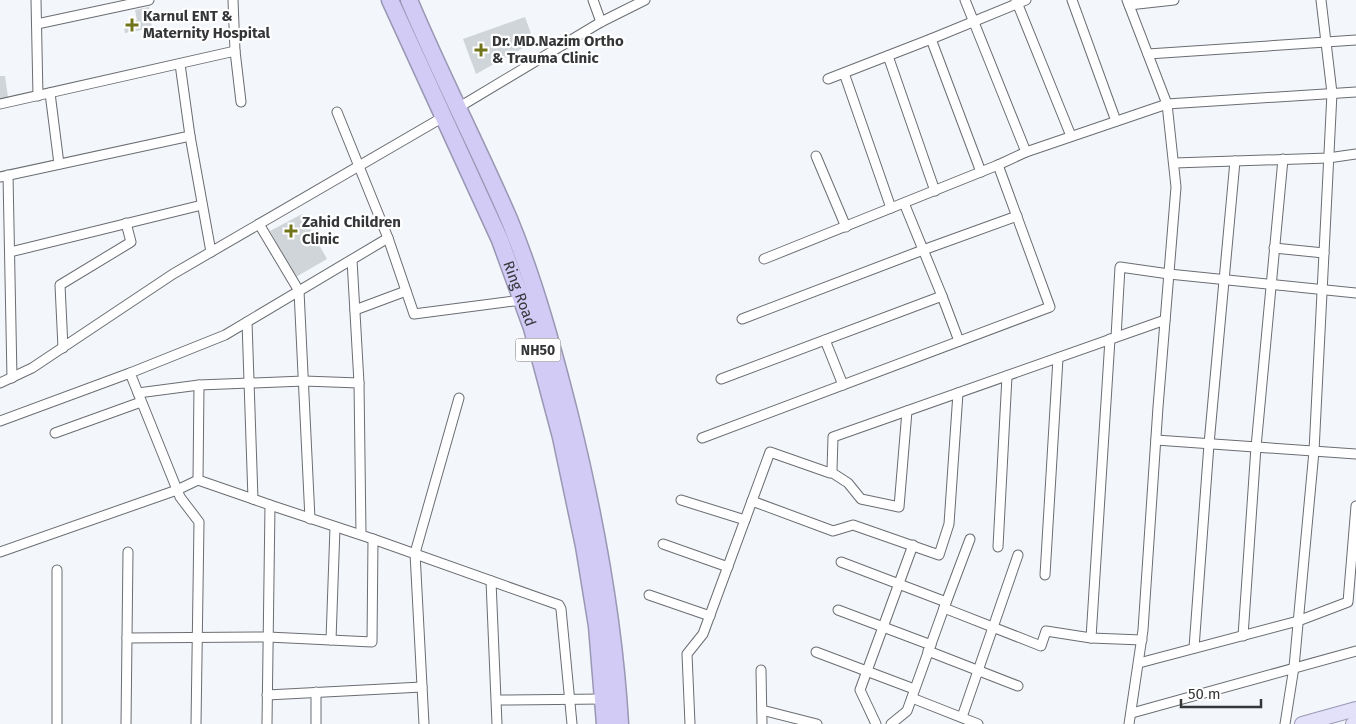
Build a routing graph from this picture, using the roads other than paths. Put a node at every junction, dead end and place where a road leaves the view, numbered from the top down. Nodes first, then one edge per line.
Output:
1 (36, 0) edge
2 (149, 0) edge
3 (233, 0) edge
4 (390, 0) edge
5 (410, 0) edge
6 (593, 0) edge
7 (645, 0) edge
8 (965, 0) edge
9 (1072, 0) edge
10 (1168, 0) edge
11 (1174, 0) edge
12 (1322, 0) edge
13 (1020, 1) edge
14 (1128, 3) edge
15 (109, 4) edge
16 (973, 21) junction
17 (601, 22) junction
18 (37, 24) junction
19 (931, 39) junction
20 (1356, 40) edge
21 (1326, 43) junction
22 (235, 51) junction
23 (1148, 54) junction
24 (888, 56) junction
25 (180, 64) junction
26 (844, 73) junction
27 (828, 79) dead end
28 (1356, 92) edge
29 (50, 93) junction
30 (1332, 93) junction
31 (38, 96) junction
32 (241, 102) dead end
33 (0, 104) edge
34 (1167, 104) junction
35 (458, 108) junction
36 (336, 112) dead end
37 (444, 118) junction
38 (1116, 121) junction
39 (190, 136) junction
40 (1071, 136) junction
41 (1026, 152) junction
42 (1356, 154) edge
43 (816, 156) dead end
44 (1328, 158) junction
45 (1283, 159) junction
46 (1235, 161) junction
47 (1174, 163) junction
48 (59, 164) junction
49 (998, 165) junction
50 (359, 166) junction
51 (981, 172) junction
52 (4, 176) edge
53 (935, 191) junction
54 (904, 203) junction
55 (202, 205) junction
56 (891, 208) junction
57 (1017, 216) junction
58 (126, 223) junction
59 (259, 224) junction
60 (846, 227) junction
61 (388, 238) junction
62 (1274, 248) junction
63 (923, 250) junction
64 (10, 252) junction
65 (211, 252) junction
66 (1324, 253) junction
67 (764, 259) dead end
68 (352, 260) junction
69 (1169, 274) junction
70 (1223, 280) junction
71 (1271, 284) junction
72 (1322, 289) junction
73 (299, 291) junction
74 (406, 291) junction
75 (1356, 293) edge
76 (942, 296) junction
77 (522, 300) junction
78 (355, 310) junction
79 (742, 319) dead end
80 (1165, 320) junction
81 (247, 322) junction
82 (1113, 338) junction
83 (825, 340) junction
84 (959, 341) junction
85 (63, 348) junction
86 (1058, 358) junction
87 (130, 373) junction
88 (1007, 376) junction
89 (12, 378) junction
90 (721, 379) dead end
91 (304, 381) junction
92 (0, 383) edge
93 (250, 383) junction
94 (359, 383) junction
95 (199, 385) junction
96 (842, 385) junction
97 (138, 393) junction
98 (958, 393) junction
99 (459, 398) dead end
100 (141, 402) junction
101 (907, 411) junction
102 (0, 421) edge
103 (54, 433) dead end
104 (702, 438) dead end
105 (1156, 440) junction
106 (1208, 444) junction
107 (1256, 447) junction
108 (1314, 451) junction
109 (1356, 454) edge
110 (831, 472) junction
111 (198, 480) junction
112 (177, 490) junction
113 (254, 500) junction
114 (681, 500) dead end
115 (752, 501) junction
116 (270, 506) junction
117 (1356, 507) edge
118 (310, 519) junction
119 (745, 520) junction
120 (335, 527) junction
121 (361, 534) junction
122 (373, 539) junction
123 (970, 539) dead end
124 (663, 544) dead end
125 (913, 545) junction
126 (998, 547) dead end
127 (0, 552) edge
128 (128, 552) dead end
129 (415, 553) junction
130 (1018, 556) dead end
131 (1354, 558) edge
132 (840, 562) dead end
133 (728, 567) junction
134 (58, 570) dead end
135 (1046, 575) dead end
136 (491, 581) junction
137 (898, 584) junction
138 (649, 595) dead end
139 (1352, 601) edge
140 (945, 605) junction
141 (838, 610) dead end
142 (710, 616) junction
143 (1298, 621) junction
144 (884, 627) junction
145 (994, 628) junction
146 (1243, 636) junction
147 (268, 637) junction
148 (127, 638) junction
149 (198, 638) junction
150 (1091, 638) junction
151 (332, 640) junction
152 (1142, 640) junction
153 (929, 648) junction
154 (1194, 648) junction
155 (1356, 650) edge
156 (816, 652) dead end
157 (1139, 663) junction
158 (1294, 668) junction
159 (761, 670) dead end
160 (867, 671) junction
161 (979, 671) junction
162 (1018, 686) dead end
163 (422, 687) junction
164 (316, 692) junction
165 (913, 693) junction
166 (267, 695) junction
167 (571, 699) junction
168 (603, 699) junction
169 (497, 700) junction
170 (1356, 709) edge
171 (762, 710) junction
172 (1132, 713) junction
173 (962, 717) junction
174 (58, 724) edge
175 (126, 724) edge
176 (196, 724) edge
177 (267, 724) edge
178 (316, 724) edge
179 (424, 724) edge
180 (498, 724) edge
181 (572, 724) edge
182 (605, 724) edge
183 (620, 724) edge
184 (690, 724) edge
185 (762, 724) edge
186 (817, 724) edge
187 (876, 724) edge
188 (891, 724) edge
189 (978, 724) edge
190 (1129, 724) edge
191 (1285, 724) edge
192 (1302, 724) edge

1 - 18 street
2 - 15 street
3 - 22 street
4 - 37 highway, Ring Road / NH50
5 - 35 highway, Ring Road / NH50
6 - 17 street
7 - 17 street
8 - 16 street
9 - 38 street
10 - 11 street
10 - 14 street
12 - 21 street
13 - 16 street
13 - 40 street
14 - 23 street
15 - 18 street
16 - 19 street
16 - 41 street
17 - 35 street
18 - 31 street
19 - 24 street
19 - 51 street
20 - 21 street
21 - 23 street
21 - 30 street
22 - 25 street
22 - 32 street
23 - 34 street
24 - 26 street
24 - 53 street
25 - 29 street
25 - 39 street
26 - 27 street
26 - 56 street
28 - 30 street
29 - 31 street
29 - 48 street
30 - 34 street
30 - 44 street
31 - 33 street
34 - 38 street
34 - 47 street
35 - 37 street
35 - 183 highway, Ring Road / NH50
36 - 50 street
37 - 50 street
37 - 77 highway, Ring Road / NH50
38 - 40 street
39 - 48 street
39 - 55 street
40 - 41 street
41 - 49 street
42 - 44 street
43 - 60 street
44 - 45 street
44 - 66 street
45 - 46 street
45 - 62 street
46 - 47 street
46 - 70 street
47 - 69 street
48 - 52 street
49 - 51 street
49 - 57 street
50 - 59 street
50 - 61 street
51 - 53 street
52 - 64 street
53 - 54 street
54 - 56 street
54 - 63 street
55 - 58 street
55 - 65 street
56 - 60 street
57 - 63 street
57 - 84 street
58 - 64 street
58 - 85 street
59 - 65 street
59 - 73 street
60 - 67 street
61 - 68 street
61 - 74 street
62 - 66 street
62 - 71 street
63 - 76 street
63 - 79 street
64 - 89 street
65 - 85 street
66 - 72 street
68 - 73 street
68 - 78 street
69 - 70 street
69 - 80 street
69 - 82 street
70 - 71 street
70 - 106 street
71 - 72 street
71 - 107 street
72 - 75 street
72 - 108 street
73 - 81 street
73 - 91 street
74 - 77 street
74 - 78 street
76 - 83 street
76 - 84 street
77 - 168 highway, Ring Road / NH50
78 - 94 street
80 - 82 street
80 - 105 street
81 - 87 street
81 - 93 street
82 - 86 street
82 - 150 street
83 - 90 street
83 - 96 street
84 - 96 street
85 - 89 street
86 - 88 street
86 - 135 street
87 - 97 street
87 - 102 street
88 - 98 street
88 - 126 street
89 - 92 street
91 - 93 street
91 - 94 street
91 - 118 street
93 - 95 street
93 - 113 street
94 - 121 street
95 - 97 street
95 - 111 street
96 - 104 street
97 - 100 street
98 - 101 street
98 - 125 street
99 - 129 street
100 - 103 street
100 - 112 street
101 - 110 street
101 - 110 street
105 - 106 street
105 - 152 street
106 - 107 street
106 - 154 street
107 - 108 street
107 - 146 street
108 - 109 street
108 - 143 street
110 - 115 street
111 - 112 street
111 - 113 street
112 - 127 street
112 - 149 street
113 - 116 street
114 - 119 street
115 - 119 street
115 - 125 street
116 - 118 street
116 - 147 street
117 - 131 street
118 - 120 street
119 - 133 street
120 - 121 street
120 - 151 street
121 - 122 street
122 - 129 street
122 - 151 street
123 - 140 street
124 - 133 street
125 - 137 street
128 - 148 street
129 - 136 street
129 - 163 street
130 - 145 street
131 - 139 street
132 - 137 street
133 - 142 street
134 - 174 street
136 - 167 street
136 - 169 street
137 - 140 street
137 - 144 street
138 - 142 street
139 - 143 street
140 - 145 street
140 - 153 street
141 - 144 street
142 - 184 street
143 - 146 street
143 - 158 street
144 - 153 street
144 - 160 street
145 - 150 street
145 - 161 street
146 - 154 street
147 - 149 street
147 - 151 street
147 - 166 street
148 - 149 street
148 - 175 street
149 - 176 street
150 - 152 street
152 - 157 street
153 - 161 street
153 - 165 street
154 - 157 street
155 - 158 street
156 - 160 street
157 - 172 street
158 - 172 street
158 - 191 street
159 - 171 street
160 - 165 street
160 - 187 street
161 - 162 street
161 - 173 street
163 - 164 street
163 - 179 street
164 - 166 street
164 - 178 street
165 - 173 street
165 - 188 street
166 - 177 street
167 - 168 street
167 - 169 street
167 - 181 street
168 - 182 highway, Ring Road / NH50
169 - 180 street
170 - 192 main road
171 - 185 street
171 - 186 street
172 - 190 street
173 - 189 street

